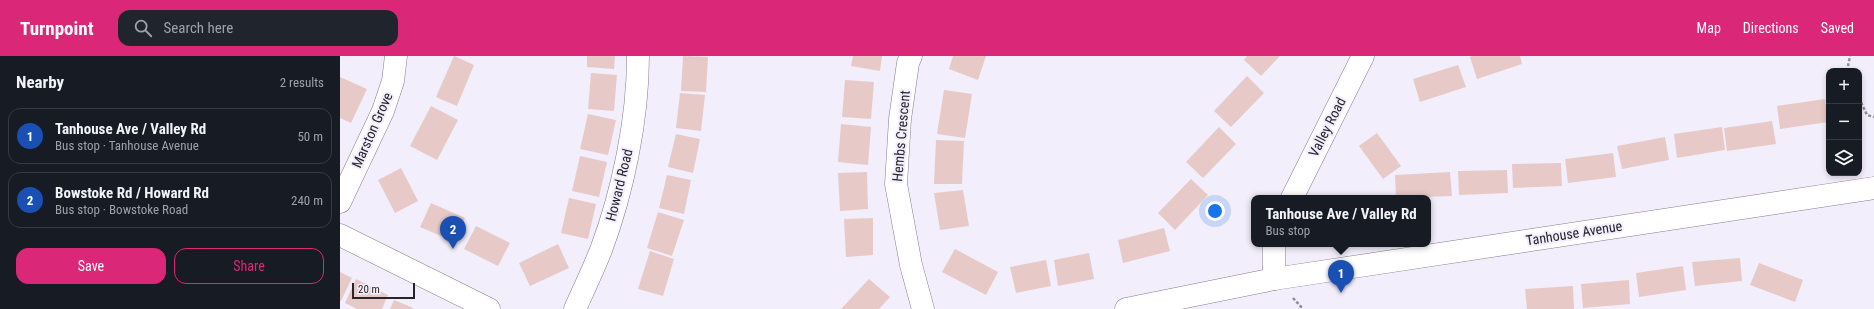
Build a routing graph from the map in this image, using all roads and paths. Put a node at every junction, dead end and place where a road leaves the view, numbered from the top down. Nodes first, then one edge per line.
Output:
1 (396, 56) edge
2 (638, 56) edge
3 (911, 56) edge
4 (1363, 56) edge
5 (1850, 56) edge
6 (1848, 68) edge
7 (1862, 104) edge
8 (1874, 117) edge
9 (1874, 188) edge
10 (1294, 195) edge
11 (340, 202) edge
12 (340, 235) edge
13 (1274, 247) edge
14 (1274, 279) junction
15 (489, 309) edge
16 (575, 309) edge
17 (923, 309) edge
18 (1126, 309) edge

1 - 11 street, Marston Grove
2 - 16 street, Howard Road
3 - 17 street, Hembs Crescent
4 - 10 street, Valley Road
5 - 6 path
7 - 8 path
9 - 14 street, Tanhouse Avenue
12 - 15 street
13 - 14 street
14 - 18 street, Tanhouse Avenue

